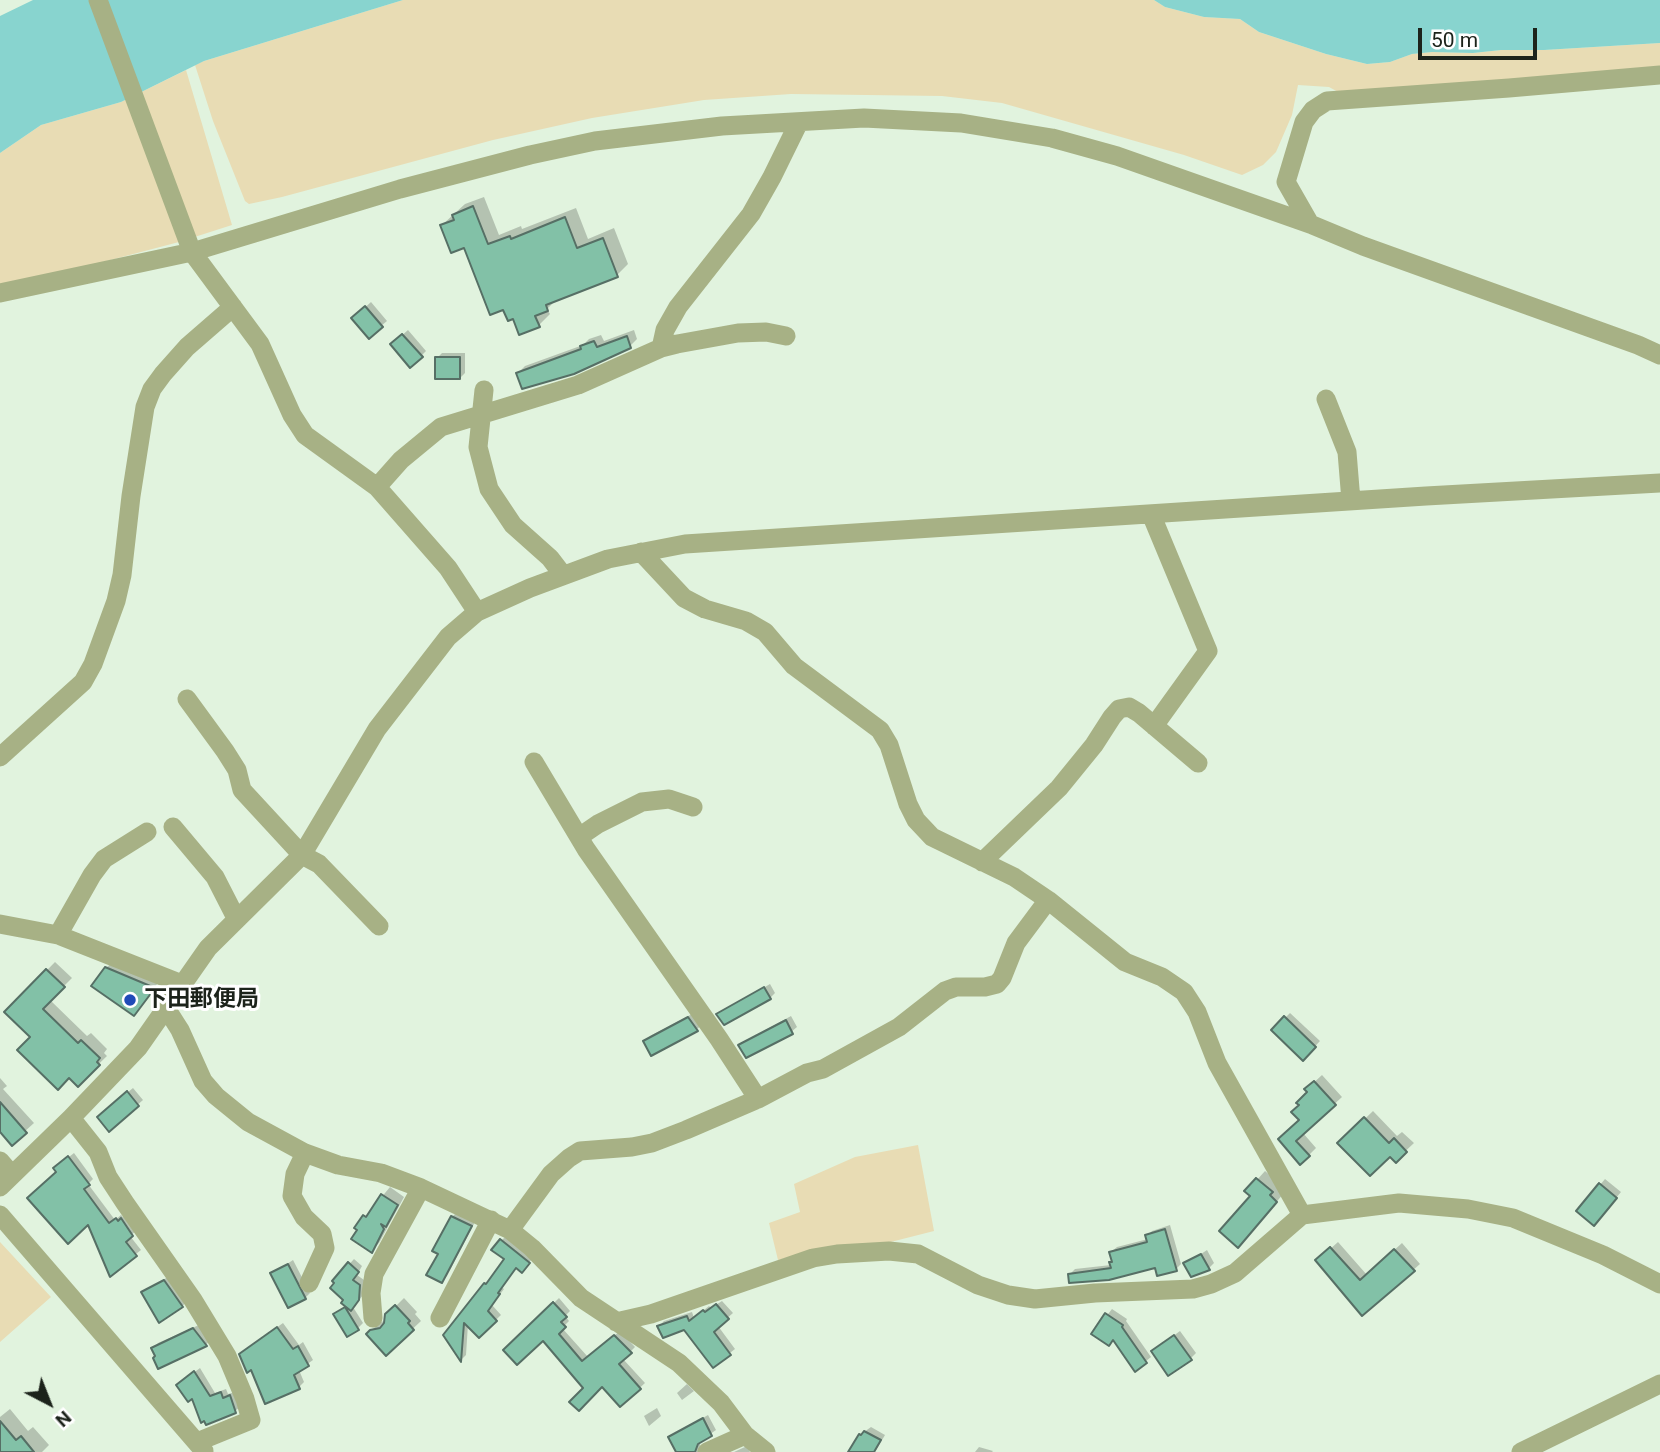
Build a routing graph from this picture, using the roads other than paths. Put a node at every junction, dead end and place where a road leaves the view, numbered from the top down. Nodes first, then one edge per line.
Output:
1 (98, 0) edge
2 (1660, 75) edge
3 (799, 122) junction
4 (1310, 224) junction
5 (192, 247) junction
6 (0, 293) edge
7 (233, 307) junction
8 (786, 336) dead end
9 (661, 348) junction
10 (1660, 355) edge
11 (484, 390) dead end
12 (1326, 399) dead end
13 (481, 415) junction
14 (1660, 483) edge
15 (377, 486) junction
16 (1351, 501) junction
17 (1151, 514) junction
18 (641, 552) junction
19 (563, 575) junction
20 (477, 612) junction
21 (187, 699) dead end
22 (1154, 726) junction
23 (0, 757) edge
24 (534, 762) dead end
25 (1198, 763) dead end
26 (693, 807) dead end
27 (173, 827) dead end
28 (147, 832) dead end
29 (579, 837) junction
30 (302, 855) junction
31 (982, 862) junction
32 (1048, 900) junction
33 (236, 918) junction
34 (0, 924) edge
35 (379, 926) dead end
36 (58, 935) junction
37 (182, 984) junction
38 (166, 1008) junction
39 (758, 1099) junction
40 (71, 1118) junction
41 (305, 1153) junction
42 (4, 1175) edge
43 (421, 1188) junction
44 (1302, 1214) junction
45 (0, 1215) edge
46 (491, 1220) junction
47 (510, 1230) junction
48 (309, 1283) dead end
49 (1660, 1284) edge
50 (373, 1318) dead end
51 (440, 1318) dead end
52 (615, 1322) junction
53 (1660, 1384) edge
54 (745, 1434) junction
55 (201, 1447) edge
56 (708, 1452) edge
57 (766, 1452) edge
58 (1521, 1452) edge

1 - 5 street
2 - 4 street
3 - 4 street
3 - 5 street
3 - 9 street
4 - 10 street
5 - 6 street
5 - 7 street
7 - 15 street
7 - 23 street
8 - 9 street
9 - 13 street
11 - 13 street
12 - 16 street
13 - 15 street
13 - 19 street
14 - 16 street
15 - 20 street
16 - 17 street
17 - 18 street
17 - 22 street
18 - 19 street
18 - 31 street
19 - 20 street
20 - 30 street
21 - 30 street
22 - 25 street
22 - 31 street
24 - 29 street
26 - 29 street
27 - 33 street
28 - 36 street
29 - 39 street
30 - 33 street
30 - 35 street
31 - 32 street
32 - 39 street
32 - 44 street
33 - 37 street
34 - 36 street
36 - 37 street
37 - 38 street
38 - 40 street
38 - 41 street
39 - 47 street
40 - 42 street
40 - 55 street
41 - 43 street
41 - 48 street
43 - 46 street
43 - 50 street
44 - 49 street
44 - 52 street
45 - 55 street
46 - 47 street
46 - 51 street
47 - 52 street
52 - 54 street
53 - 58 street
54 - 56 street
54 - 57 street

